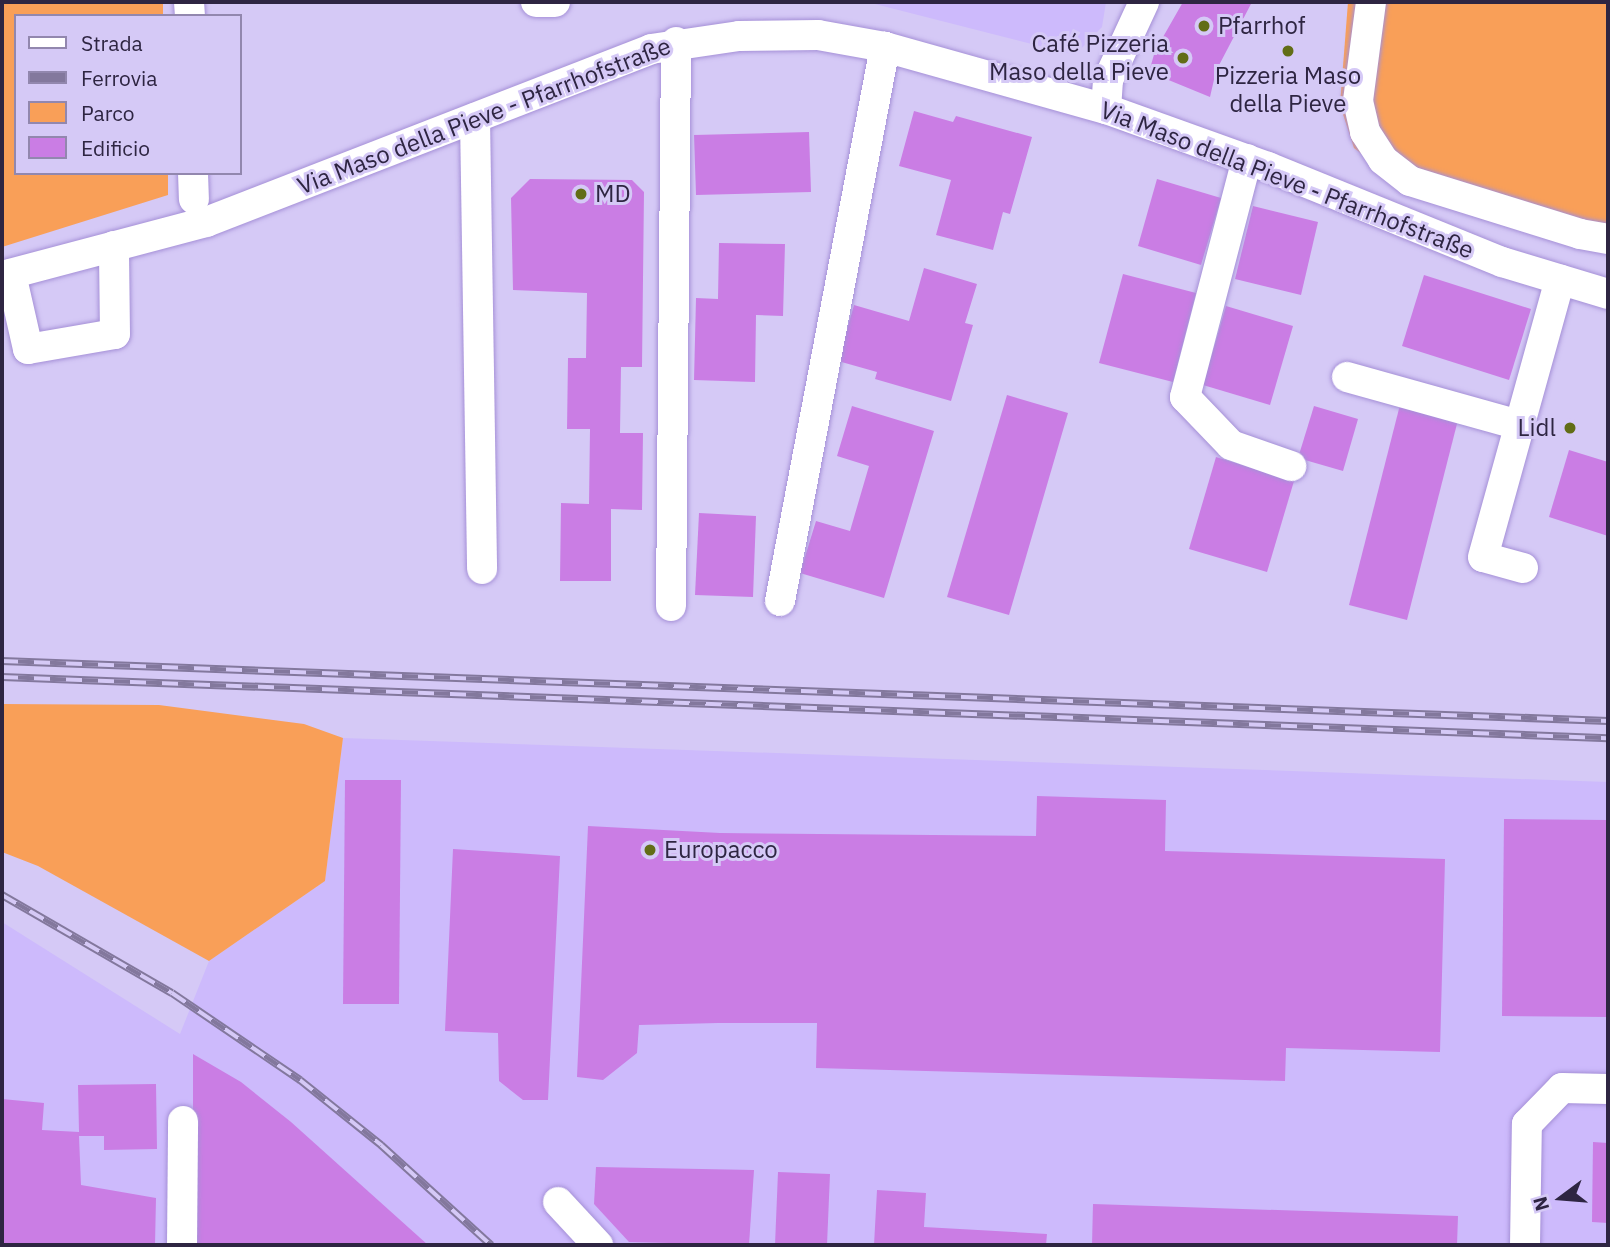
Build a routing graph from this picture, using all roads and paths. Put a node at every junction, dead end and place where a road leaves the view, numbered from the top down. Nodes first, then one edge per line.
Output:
1 (536, 2) edge
2 (555, 2) edge
3 (1144, 2) edge
4 (1371, 2) edge
5 (676, 42) junction
6 (885, 47) junction
7 (1106, 109) junction
8 (475, 118) junction
9 (1247, 159) junction
10 (1608, 239) edge
11 (114, 246) junction
12 (6, 275) edge
13 (1560, 280) junction
14 (1608, 295) edge
15 (1347, 377) dead end
16 (1528, 410) junction
17 (1291, 466) dead end
18 (1523, 568) dead end
19 (482, 569) dead end
20 (780, 601) dead end
21 (671, 606) dead end
22 (1608, 1089) edge
23 (183, 1121) dead end
24 (558, 1202) dead end
25 (182, 1245) edge
26 (598, 1245) edge
27 (1525, 1245) edge

1 - 2 street
3 - 7 street
4 - 10 street
5 - 6 street, Via Maso della Pieve - Pfarrhofstraße
5 - 8 street, Via Maso della Pieve - Pfarrhofstraße
5 - 21 street
6 - 7 street, Via Maso della Pieve - Pfarrhofstraße
6 - 20 street
7 - 9 street, Via Maso della Pieve - Pfarrhofstraße
8 - 11 street, Via Maso della Pieve - Pfarrhofstraße
8 - 19 street
9 - 13 street, Via Maso della Pieve - Pfarrhofstraße
9 - 17 street
11 - 12 street, Via Maso della Pieve - Pfarrhofstraße
11 - 12 street
13 - 14 street, Via Maso della Pieve - Pfarrhofstraße
13 - 16 street
15 - 16 street
16 - 18 street
22 - 27 street
23 - 25 street
24 - 26 street

